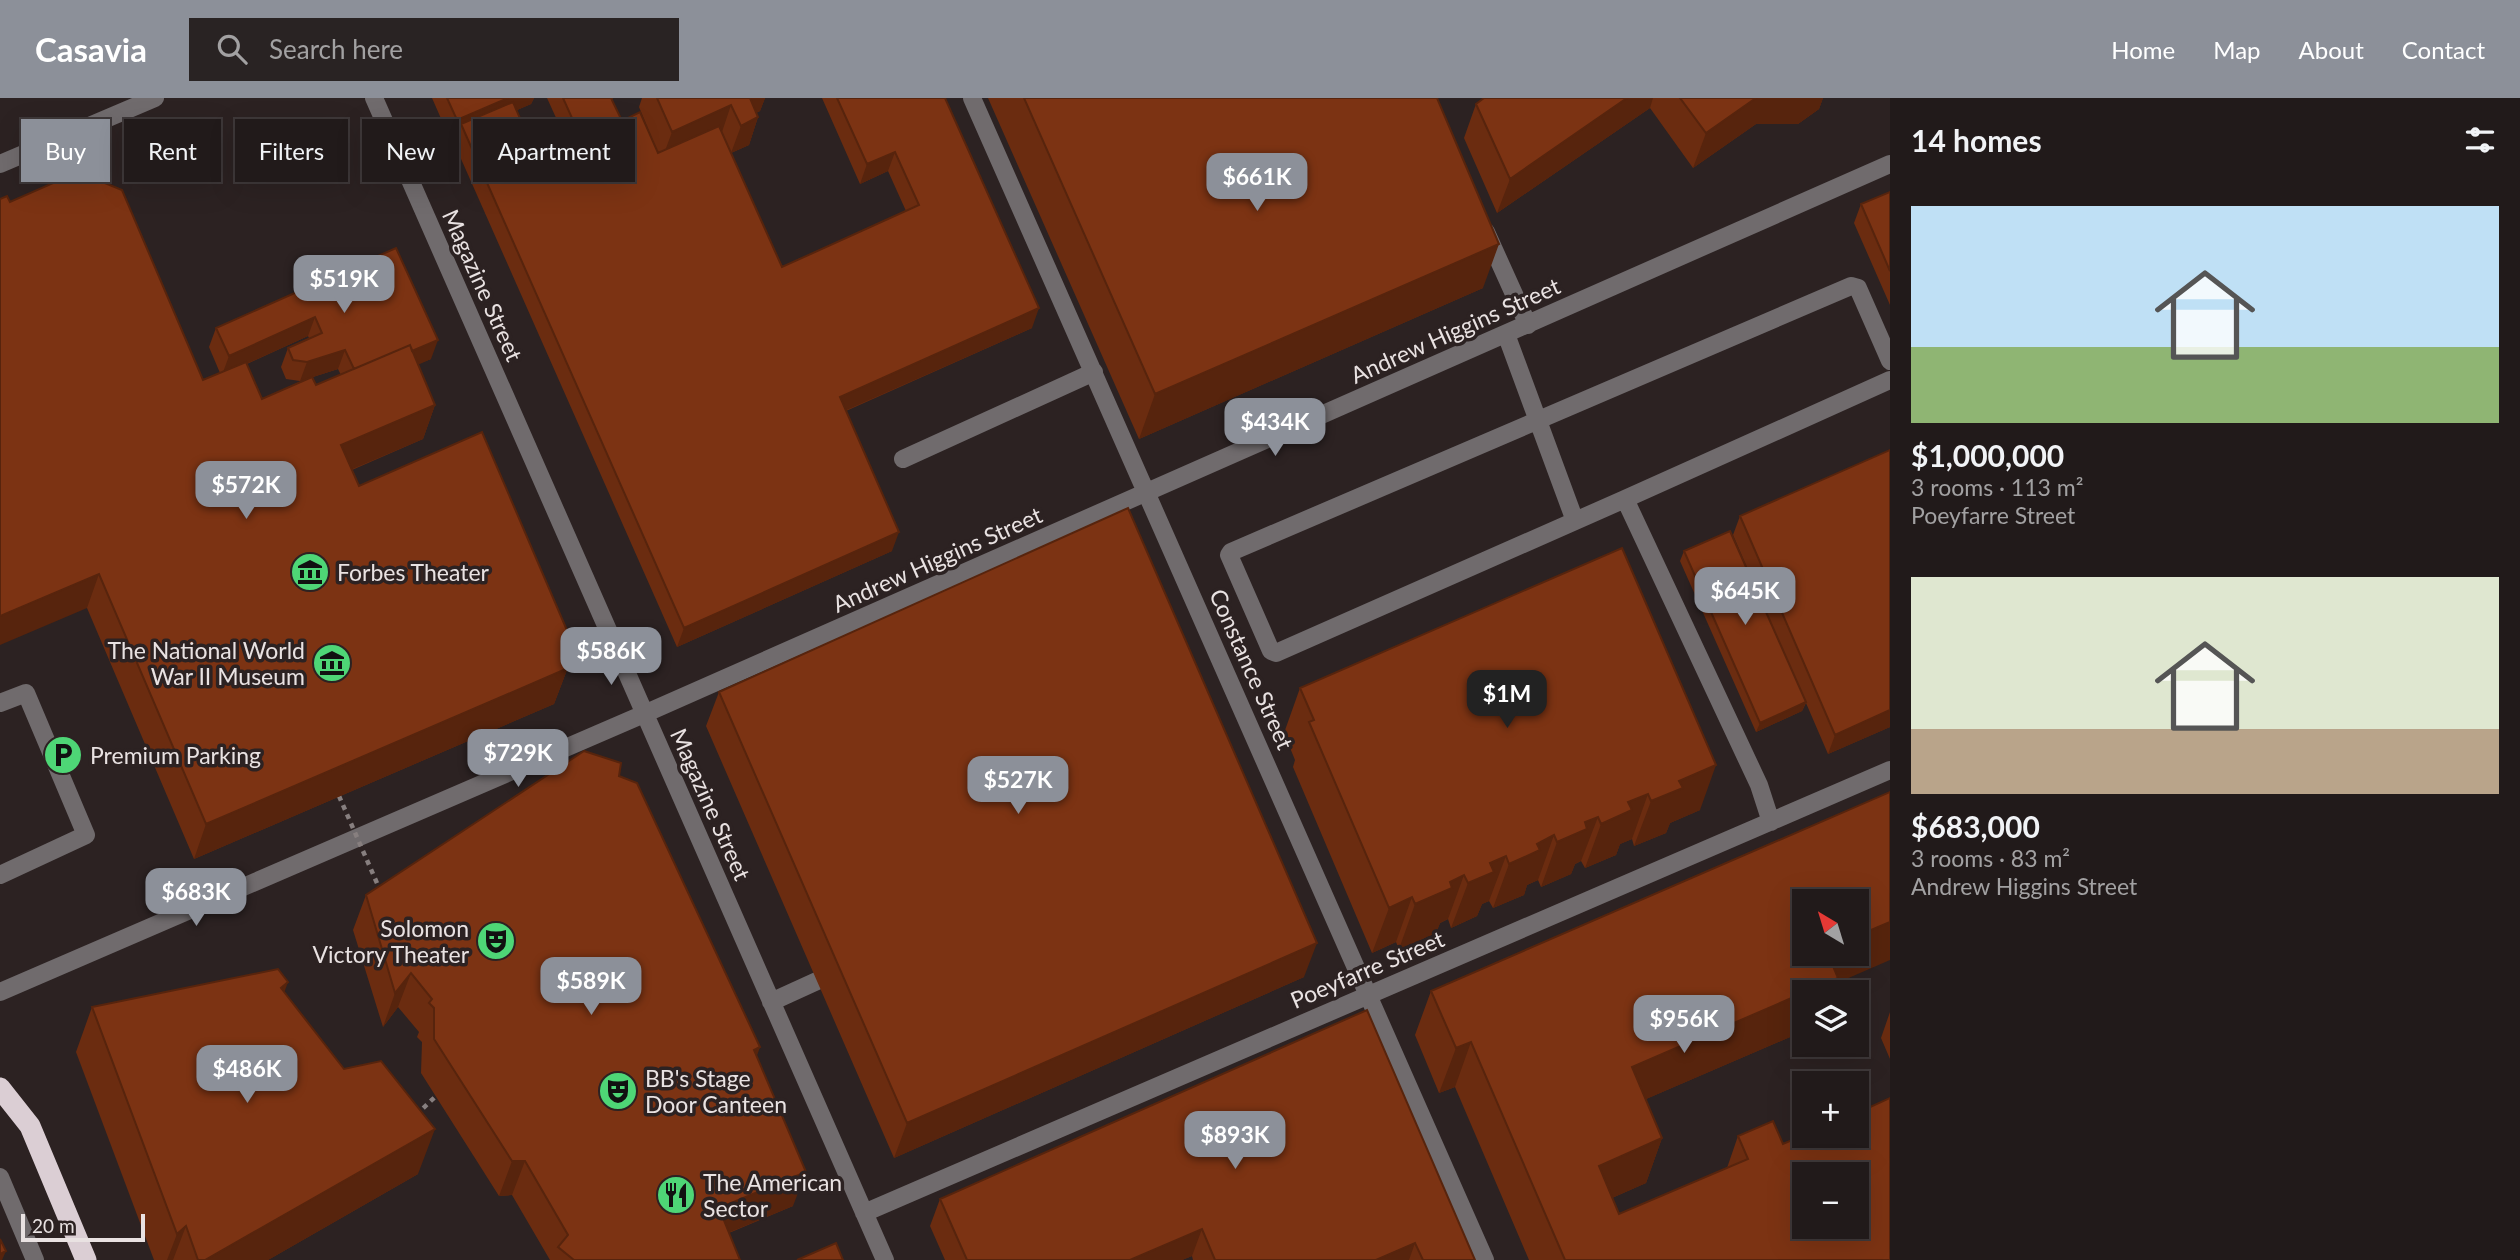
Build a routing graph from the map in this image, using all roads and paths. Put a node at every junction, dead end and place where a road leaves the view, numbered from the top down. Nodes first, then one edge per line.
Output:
1 (155, 98) edge
2 (374, 98) edge
3 (972, 98) edge
4 (0, 164) edge
5 (1890, 164) edge
6 (1480, 218) edge
7 (1528, 325) junction
8 (1506, 334) junction
9 (1890, 361) edge
10 (1094, 372) junction
11 (1890, 380) edge
12 (1537, 421) junction
13 (903, 459) dead end
14 (1147, 493) junction
15 (1625, 499) junction
16 (1576, 521) junction
17 (0, 703) edge
18 (644, 714) junction
19 (1890, 771) edge
20 (339, 796) edge
21 (1771, 822) junction
22 (0, 875) edge
23 (382, 894) edge
24 (817, 981) dead end
25 (0, 992) edge
26 (1368, 996) junction
27 (771, 1002) junction
28 (0, 1088) edge
29 (436, 1096) dead end
30 (409, 1122) edge
31 (0, 1177) edge
32 (864, 1213) junction
33 (35, 1260) edge
34 (86, 1260) edge
35 (885, 1260) edge
36 (1485, 1260) edge

1 - 4 street
2 - 18 street, Magazine Street
3 - 10 street, Constance Street
5 - 7 street, Andrew Higgins Street
6 - 7 street
7 - 8 street, Andrew Higgins Street
8 - 12 street
8 - 14 street, Andrew Higgins Street
9 - 12 street
10 - 13 street
10 - 14 street, Constance Street
11 - 15 street
12 - 16 street
12 - 16 street
14 - 18 street, Andrew Higgins Street
14 - 26 street, Constance Street
15 - 16 street
15 - 21 street
17 - 22 street
18 - 25 street, Andrew Higgins Street
18 - 27 street, Magazine Street
19 - 21 street, Poeyfarre Street
20 - 23 path, bridge
21 - 26 street, Poeyfarre Street
24 - 27 street
26 - 32 street, Poeyfarre Street
26 - 36 street, Constance Street
27 - 32 street, Magazine Street
28 - 34 highway
29 - 30 path
31 - 33 street
32 - 35 street, Magazine Street

